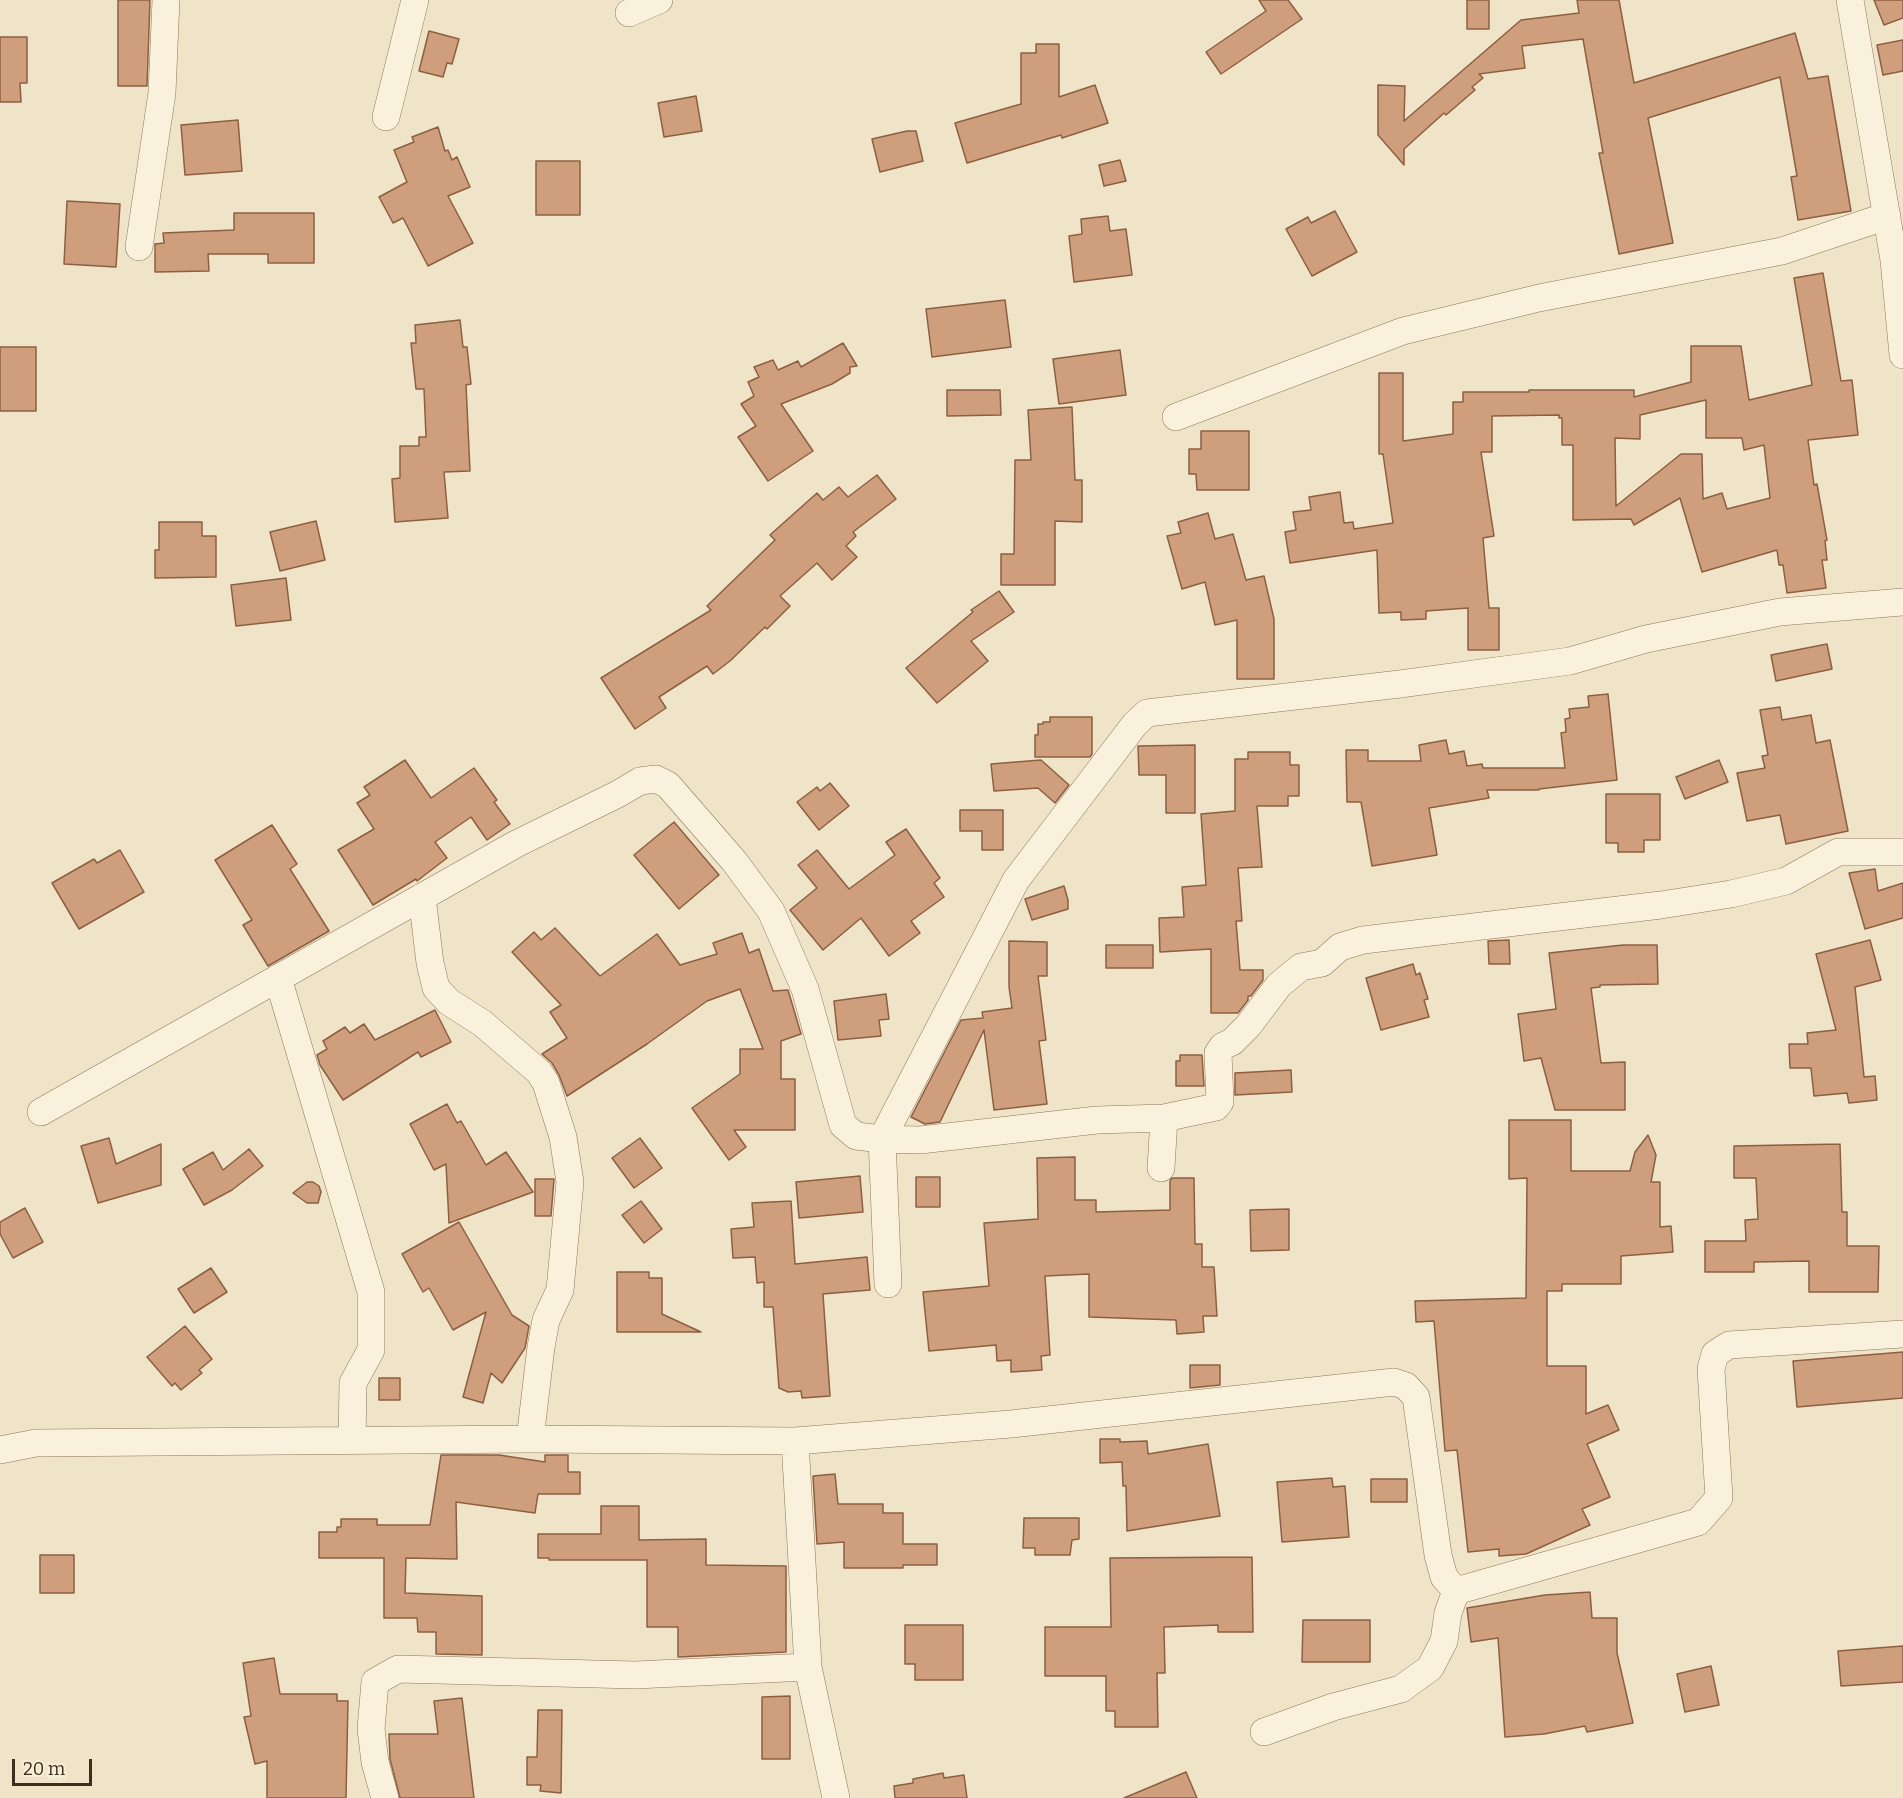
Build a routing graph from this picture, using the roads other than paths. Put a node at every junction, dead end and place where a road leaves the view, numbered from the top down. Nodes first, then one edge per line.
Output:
1 (166, 0) edge
2 (415, 0) edge
3 (659, 0) edge
4 (1850, 0) edge
5 (629, 13) dead end
6 (386, 117) dead end
7 (1887, 216) junction
8 (139, 247) dead end
9 (1903, 355) edge
10 (1176, 417) dead end
11 (1903, 602) edge
12 (1903, 852) edge
13 (422, 897) junction
14 (278, 978) junction
15 (41, 1112) dead end
16 (1164, 1118) junction
17 (882, 1139) junction
18 (1161, 1168) dead end
19 (888, 1284) dead end
20 (1903, 1334) edge
21 (531, 1439) junction
22 (352, 1440) junction
23 (795, 1441) junction
24 (0, 1450) edge
25 (1456, 1591) junction
26 (808, 1667) junction
27 (1264, 1732) dead end
28 (384, 1798) edge
29 (836, 1798) edge

1 - 8 street
2 - 6 street
3 - 5 street
4 - 7 street
7 - 9 street
7 - 10 street
11 - 17 street
12 - 16 street
13 - 14 street
13 - 17 street
13 - 21 street
14 - 15 street
14 - 22 street
16 - 17 street
16 - 18 street
17 - 19 street
20 - 25 street
21 - 22 street
21 - 23 street
22 - 24 street
23 - 25 street
23 - 26 street
25 - 27 street
26 - 28 street
26 - 29 street

